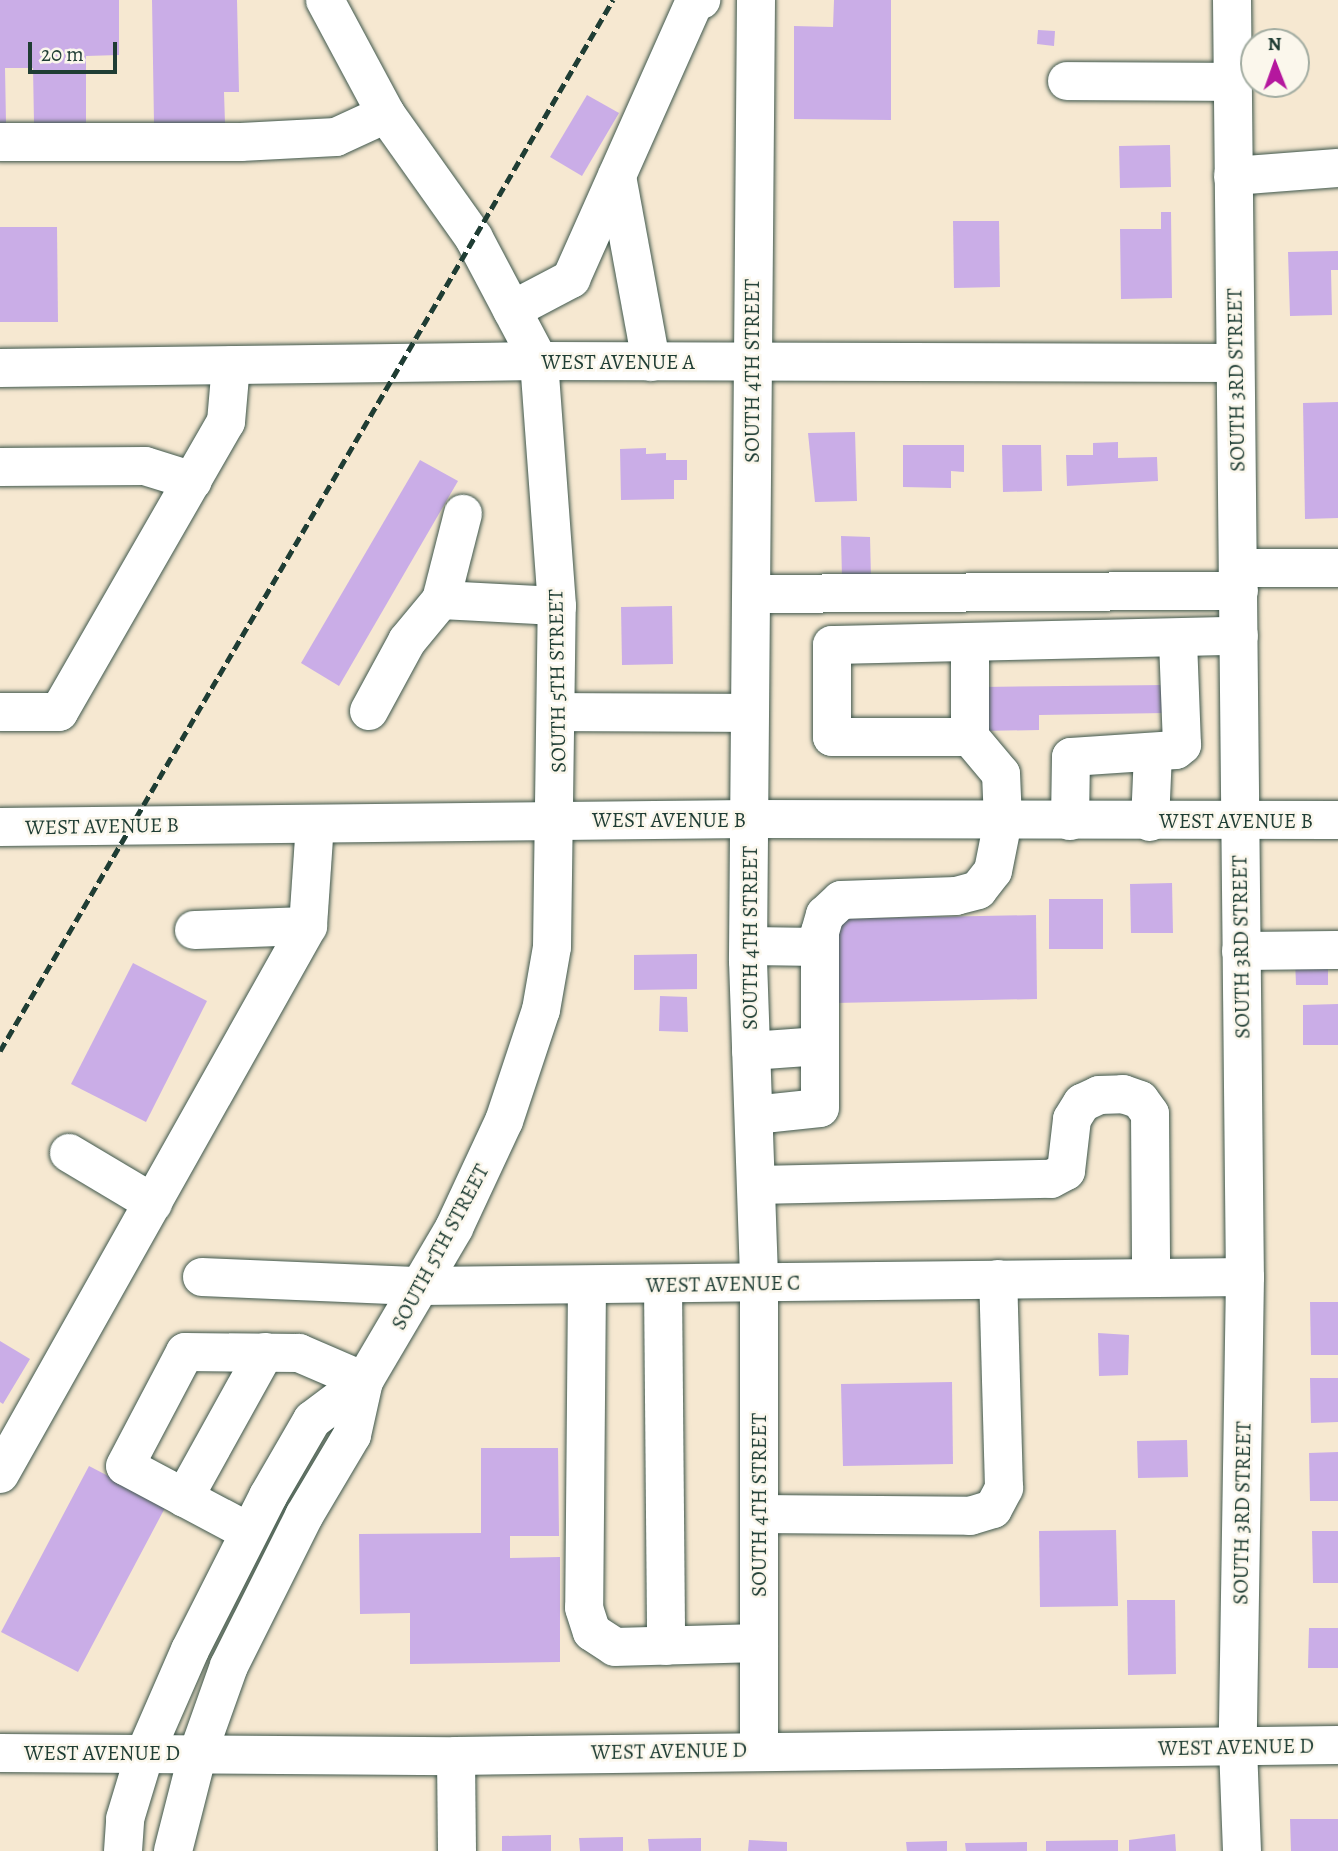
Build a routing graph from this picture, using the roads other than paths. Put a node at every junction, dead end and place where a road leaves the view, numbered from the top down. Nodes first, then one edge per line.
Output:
1 (325, 0) edge
2 (357, 0) edge
3 (701, 0) edge
4 (756, 0) edge
5 (1232, 0) edge
6 (355, 56) junction
7 (1067, 81) dead end
8 (1233, 82) junction
9 (386, 114) junction
10 (0, 142) edge
11 (1338, 168) edge
12 (617, 176) junction
13 (1233, 176) junction
14 (512, 310) junction
15 (539, 361) junction
16 (651, 362) junction
17 (751, 362) junction
18 (1236, 363) junction
19 (231, 365) junction
20 (0, 368) edge
21 (0, 467) edge
22 (193, 481) junction
23 (463, 514) dead end
24 (1338, 568) edge
25 (1239, 580) junction
26 (752, 593) junction
27 (441, 600) junction
28 (557, 606) junction
29 (1239, 636) junction
30 (1178, 639) junction
31 (970, 643) junction
32 (369, 711) dead end
33 (0, 712) edge
34 (559, 712) junction
35 (749, 713) junction
36 (970, 737) junction
37 (1153, 752) junction
38 (749, 819) junction
39 (1338, 820) edge
40 (557, 821) junction
41 (1003, 821) junction
42 (1070, 821) junction
43 (1150, 822) junction
44 (1239, 822) junction
45 (315, 824) junction
46 (0, 827) edge
47 (308, 926) junction
48 (194, 930) dead end
49 (748, 946) junction
50 (820, 947) junction
51 (1338, 950) edge
52 (1241, 951) junction
53 (820, 1046) junction
54 (751, 1051) junction
55 (754, 1115) junction
56 (69, 1153) dead end
57 (756, 1185) junction
58 (153, 1203) junction
59 (202, 1277) dead end
60 (1151, 1277) junction
61 (1245, 1277) junction
62 (998, 1279) junction
63 (663, 1284) junction
64 (759, 1284) junction
65 (587, 1285) junction
66 (421, 1286) junction
67 (265, 1352) junction
68 (364, 1381) junction
69 (12, 1425) edge
70 (0, 1474) edge
71 (184, 1498) junction
72 (759, 1514) junction
73 (249, 1532) junction
74 (759, 1643) junction
75 (666, 1646) junction
76 (1338, 1745) edge
77 (1238, 1747) junction
78 (759, 1749) junction
79 (0, 1753) edge
80 (145, 1753) junction
81 (198, 1754) junction
82 (456, 1756) junction
83 (123, 1851) edge
84 (173, 1851) edge
85 (457, 1851) edge
86 (1242, 1851) edge

1 - 6 street, SOUTH 5TH STREET
2 - 6 street
3 - 12 street
4 - 17 street, SOUTH 4TH STREET
5 - 8 street, SOUTH 3RD STREET
6 - 9 street, SOUTH 5TH STREET
7 - 8 street
8 - 13 street, SOUTH 3RD STREET
9 - 10 street
9 - 14 street, SOUTH 5TH STREET
11 - 13 street
12 - 14 street
12 - 16 street
13 - 18 street, SOUTH 3RD STREET
14 - 15 street, SOUTH 5TH STREET
15 - 16 street, WEST AVENUE A
15 - 19 street, WEST AVENUE A
15 - 28 street, SOUTH 5TH STREET
16 - 17 street, WEST AVENUE A
17 - 18 street, WEST AVENUE A
17 - 26 street, SOUTH 4TH STREET
18 - 25 street, SOUTH 3RD STREET
19 - 20 street, WEST AVENUE A
19 - 22 street
21 - 22 street
22 - 33 street
23 - 27 street
24 - 25 street
25 - 26 street
25 - 29 street, SOUTH 3RD STREET
26 - 35 street, SOUTH 4TH STREET
27 - 28 street
27 - 32 street
28 - 34 street, SOUTH 5TH STREET
29 - 30 street
29 - 44 street, SOUTH 3RD STREET
30 - 31 street
30 - 37 street
31 - 36 street
31 - 36 street
34 - 35 street
34 - 40 street, SOUTH 5TH STREET
35 - 38 street, SOUTH 4TH STREET
36 - 41 street
37 - 42 street
37 - 43 street
38 - 40 street, WEST AVENUE B
38 - 41 street, WEST AVENUE B
38 - 49 street, SOUTH 4TH STREET
39 - 44 street, WEST AVENUE B
40 - 45 street, WEST AVENUE B
40 - 66 street, SOUTH 5TH STREET
41 - 42 street, WEST AVENUE B
41 - 50 street
42 - 43 street, WEST AVENUE B
43 - 44 street, WEST AVENUE B
44 - 52 street, SOUTH 3RD STREET
45 - 46 street, WEST AVENUE B
45 - 47 street
47 - 48 street
47 - 58 street
49 - 50 street
49 - 54 street, SOUTH 4TH STREET
50 - 53 street
51 - 52 street
52 - 61 street, SOUTH 3RD STREET
53 - 54 street
53 - 55 street
54 - 55 street, SOUTH 4TH STREET
55 - 57 street, SOUTH 4TH STREET
56 - 58 street
57 - 60 street
57 - 64 street, SOUTH 4TH STREET
58 - 69 street
59 - 66 street, WEST AVENUE C
60 - 61 street, WEST AVENUE C
60 - 62 street, WEST AVENUE C
61 - 77 street, SOUTH 3RD STREET
62 - 64 street, WEST AVENUE C
62 - 72 street
63 - 64 street, WEST AVENUE C
63 - 65 street, WEST AVENUE C
63 - 75 street
64 - 72 street, SOUTH 4TH STREET
65 - 66 street, WEST AVENUE C
65 - 75 street
66 - 68 street, SOUTH 5TH STREET
67 - 68 street
67 - 71 street
67 - 71 street
68 - 73 street, SOUTH 5TH STREET
68 - 81 street, SOUTH 5TH STREET
69 - 70 street
71 - 73 street
72 - 74 street, SOUTH 4TH STREET
73 - 80 street, SOUTH 5TH STREET
74 - 75 street
74 - 78 street, SOUTH 4TH STREET
76 - 77 street, WEST AVENUE D
77 - 78 street, WEST AVENUE D
77 - 86 street, SOUTH 3RD STREET
78 - 82 street, WEST AVENUE D
79 - 80 street, WEST AVENUE D
80 - 81 street, WEST AVENUE D
80 - 83 street, SOUTH 5TH STREET
81 - 82 street, WEST AVENUE D
81 - 84 street, SOUTH 5TH STREET
82 - 85 street

